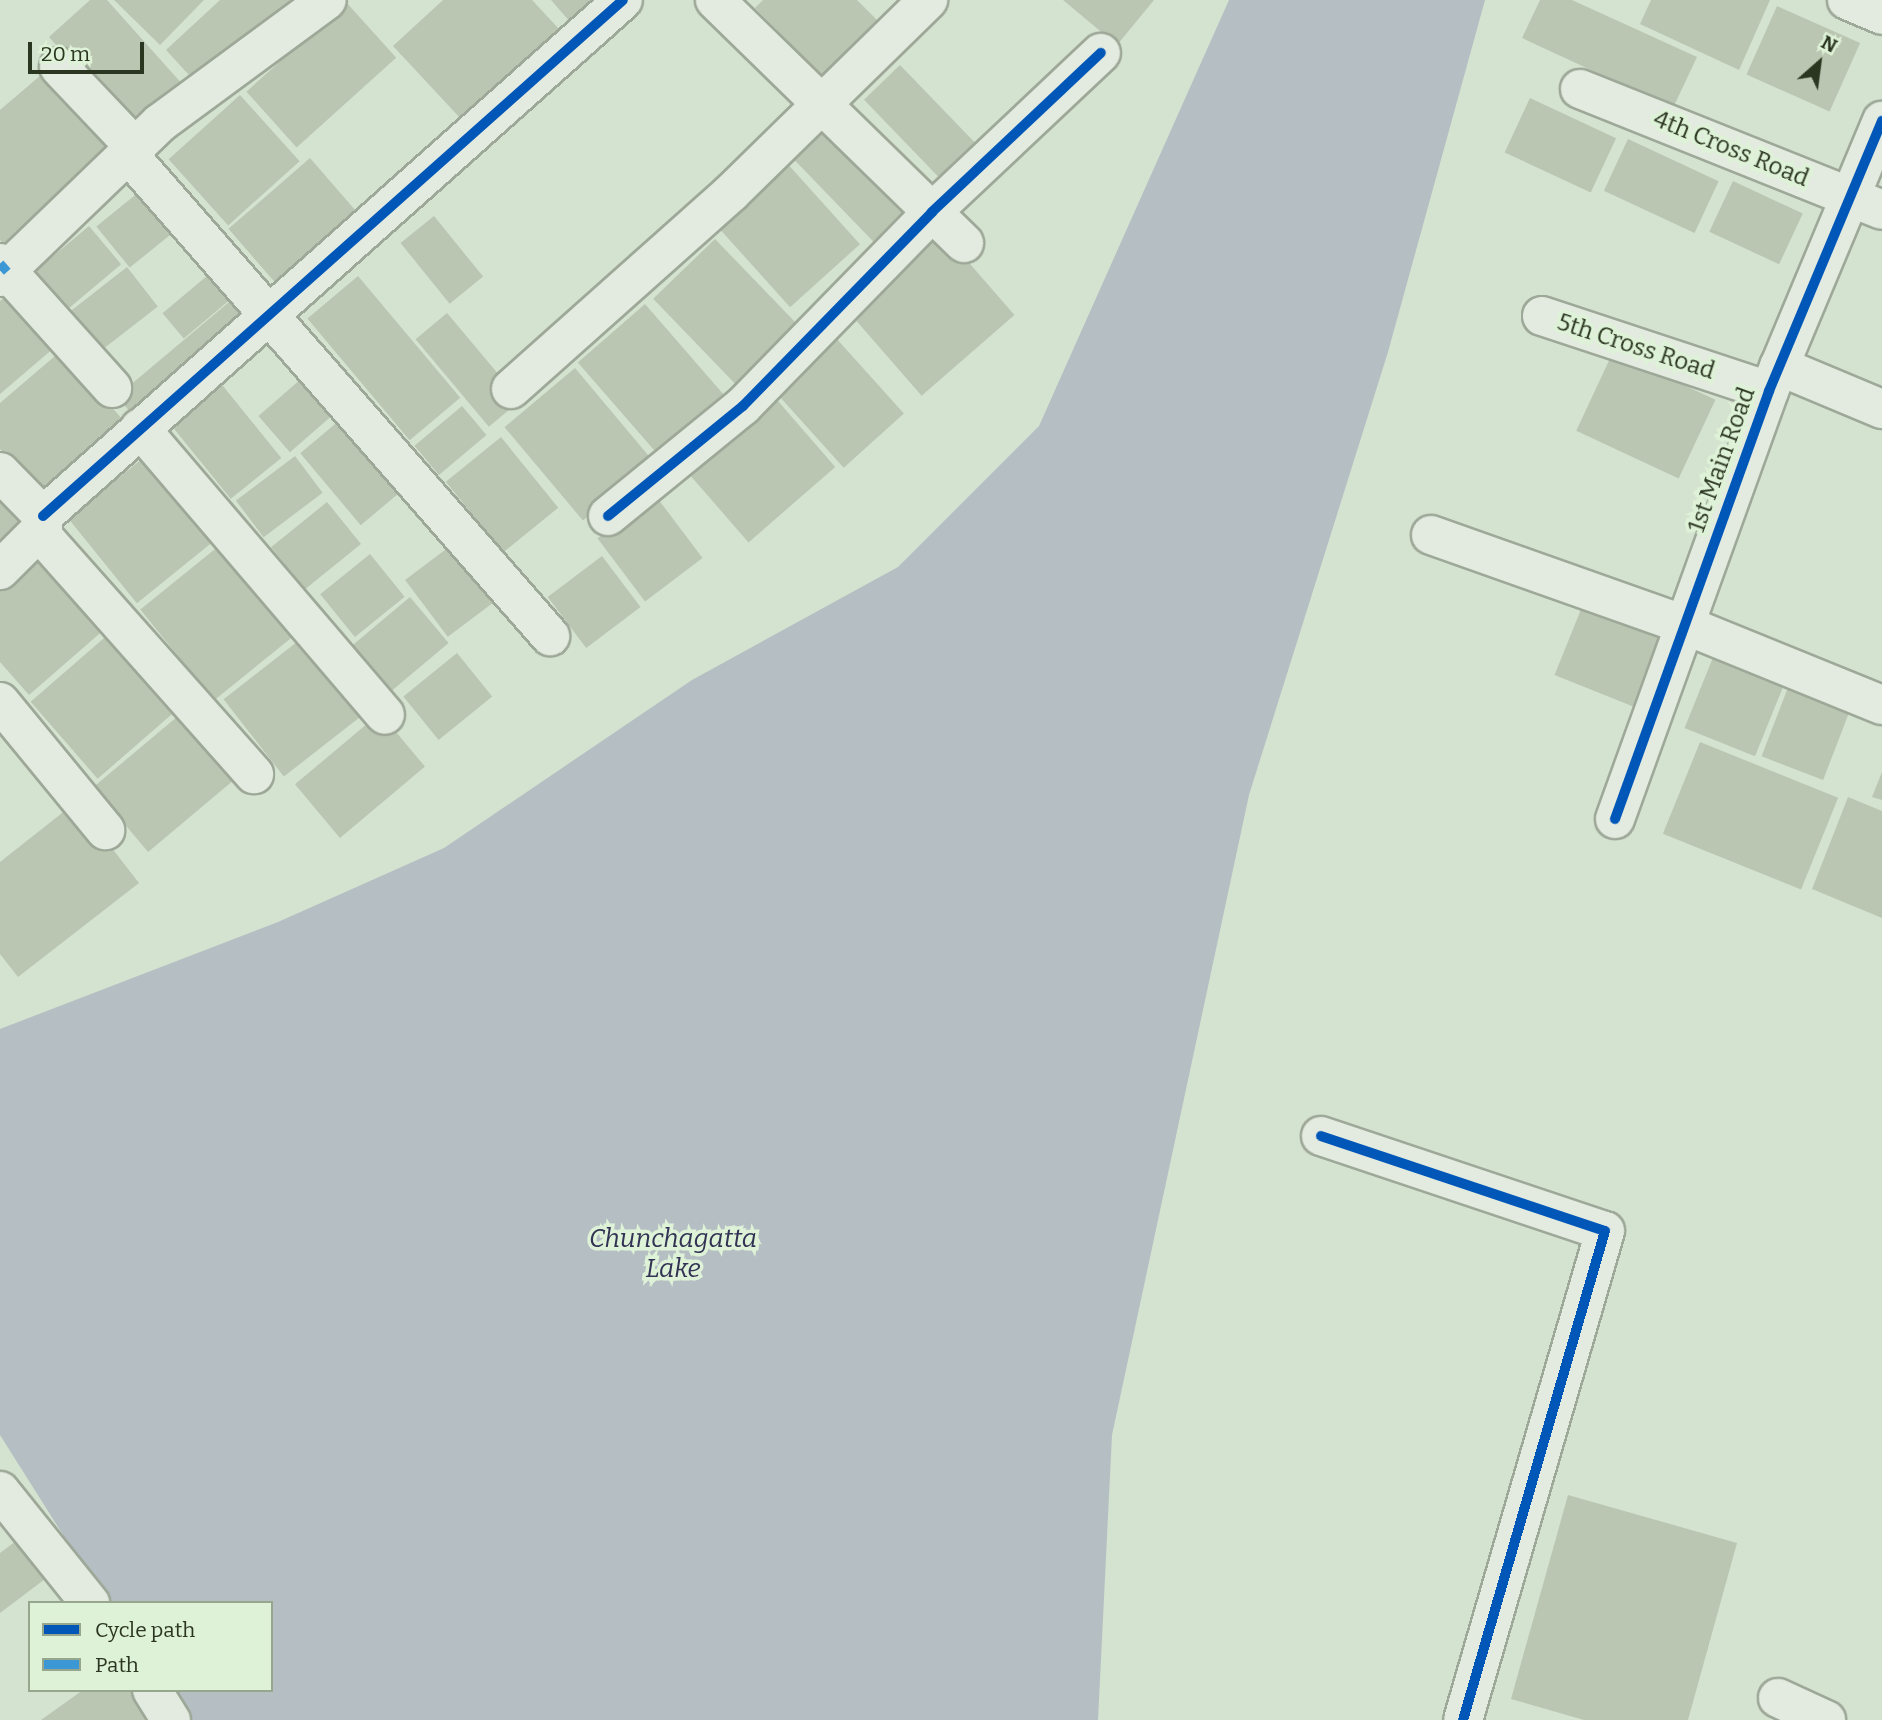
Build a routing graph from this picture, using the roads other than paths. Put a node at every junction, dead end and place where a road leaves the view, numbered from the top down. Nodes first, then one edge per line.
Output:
1 (327, 0) edge
2 (622, 0) edge
3 (715, 0) edge
4 (928, 0) edge
5 (1847, 0) edge
6 (1882, 16) edge
7 (1101, 53) dead end
8 (59, 67) dead end
9 (1580, 89) dead end
10 (822, 104) junction
11 (1882, 121) edge
12 (132, 150) junction
13 (1866, 203) edge
14 (932, 212) junction
15 (964, 243) dead end
16 (2, 270) edge
17 (265, 316) junction
18 (1542, 316) dead end
19 (1774, 378) junction
20 (112, 388) dead end
21 (511, 389) dead end
22 (1882, 409) edge
23 (140, 428) junction
24 (0, 472) edge
25 (608, 516) dead end
26 (41, 524) junction
27 (1431, 535) dead end
28 (0, 570) edge
29 (1685, 625) junction
30 (550, 636) dead end
31 (0, 702) edge
32 (1882, 705) edge
33 (385, 715) dead end
34 (254, 774) dead end
35 (1615, 819) dead end
36 (105, 830) dead end
37 (1321, 1136) dead end
38 (0, 1491) edge
39 (88, 1601) edge
40 (1778, 1698) dead end
41 (1463, 1720) edge
42 (1826, 1720) edge

1 - 12 street
2 - 17 street
3 - 10 street
4 - 10 street
5 - 6 street
7 - 14 street
8 - 12 street
9 - 13 street, 4th Cross Road
10 - 14 street
10 - 21 street
11 - 13 street, 1st Main Road
12 - 16 street
12 - 17 street
13 - 19 street, 1st Main Road
14 - 15 street
14 - 25 street
16 - 20 street
17 - 23 street
17 - 30 street
18 - 19 street, 5th Cross Road
19 - 22 street, 5th Cross Road
19 - 29 street, 1st Main Road
23 - 26 street
23 - 33 street
24 - 26 street
26 - 28 street
26 - 34 street
27 - 29 street
29 - 32 street
29 - 35 street, 1st Main Road
31 - 36 street
37 - 41 street
38 - 39 street
40 - 42 street

